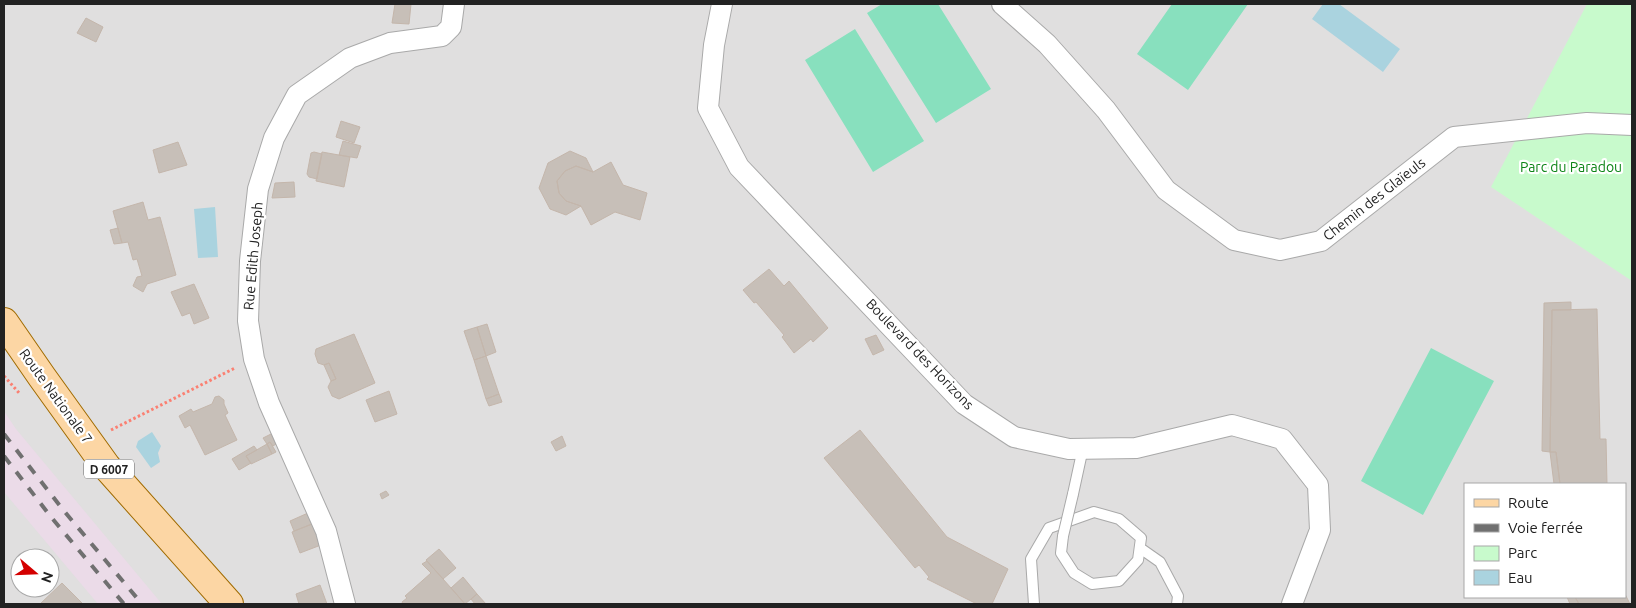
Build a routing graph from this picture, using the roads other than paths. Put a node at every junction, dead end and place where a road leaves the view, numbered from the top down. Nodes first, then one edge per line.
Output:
1 (454, 4) edge
2 (722, 4) edge
3 (1002, 4) edge
4 (1632, 125) edge
5 (4, 322) edge
6 (4, 344) edge
7 (1083, 448) junction
8 (1140, 548) junction
9 (210, 604) edge
10 (229, 604) edge
11 (345, 604) edge
12 (1034, 604) edge
13 (1177, 604) edge
14 (1292, 604) edge

1 - 11 street, Rue Edith Joseph
2 - 7 street, Boulevard des Horizons
3 - 4 street, Chemin des Glaïeuls
5 - 10 main road, Route Nationale 7 / D 6007
6 - 9 main road, D 6007
7 - 8 lane, bridge
7 - 14 street, Boulevard des Horizons
8 - 12 lane
8 - 13 lane

